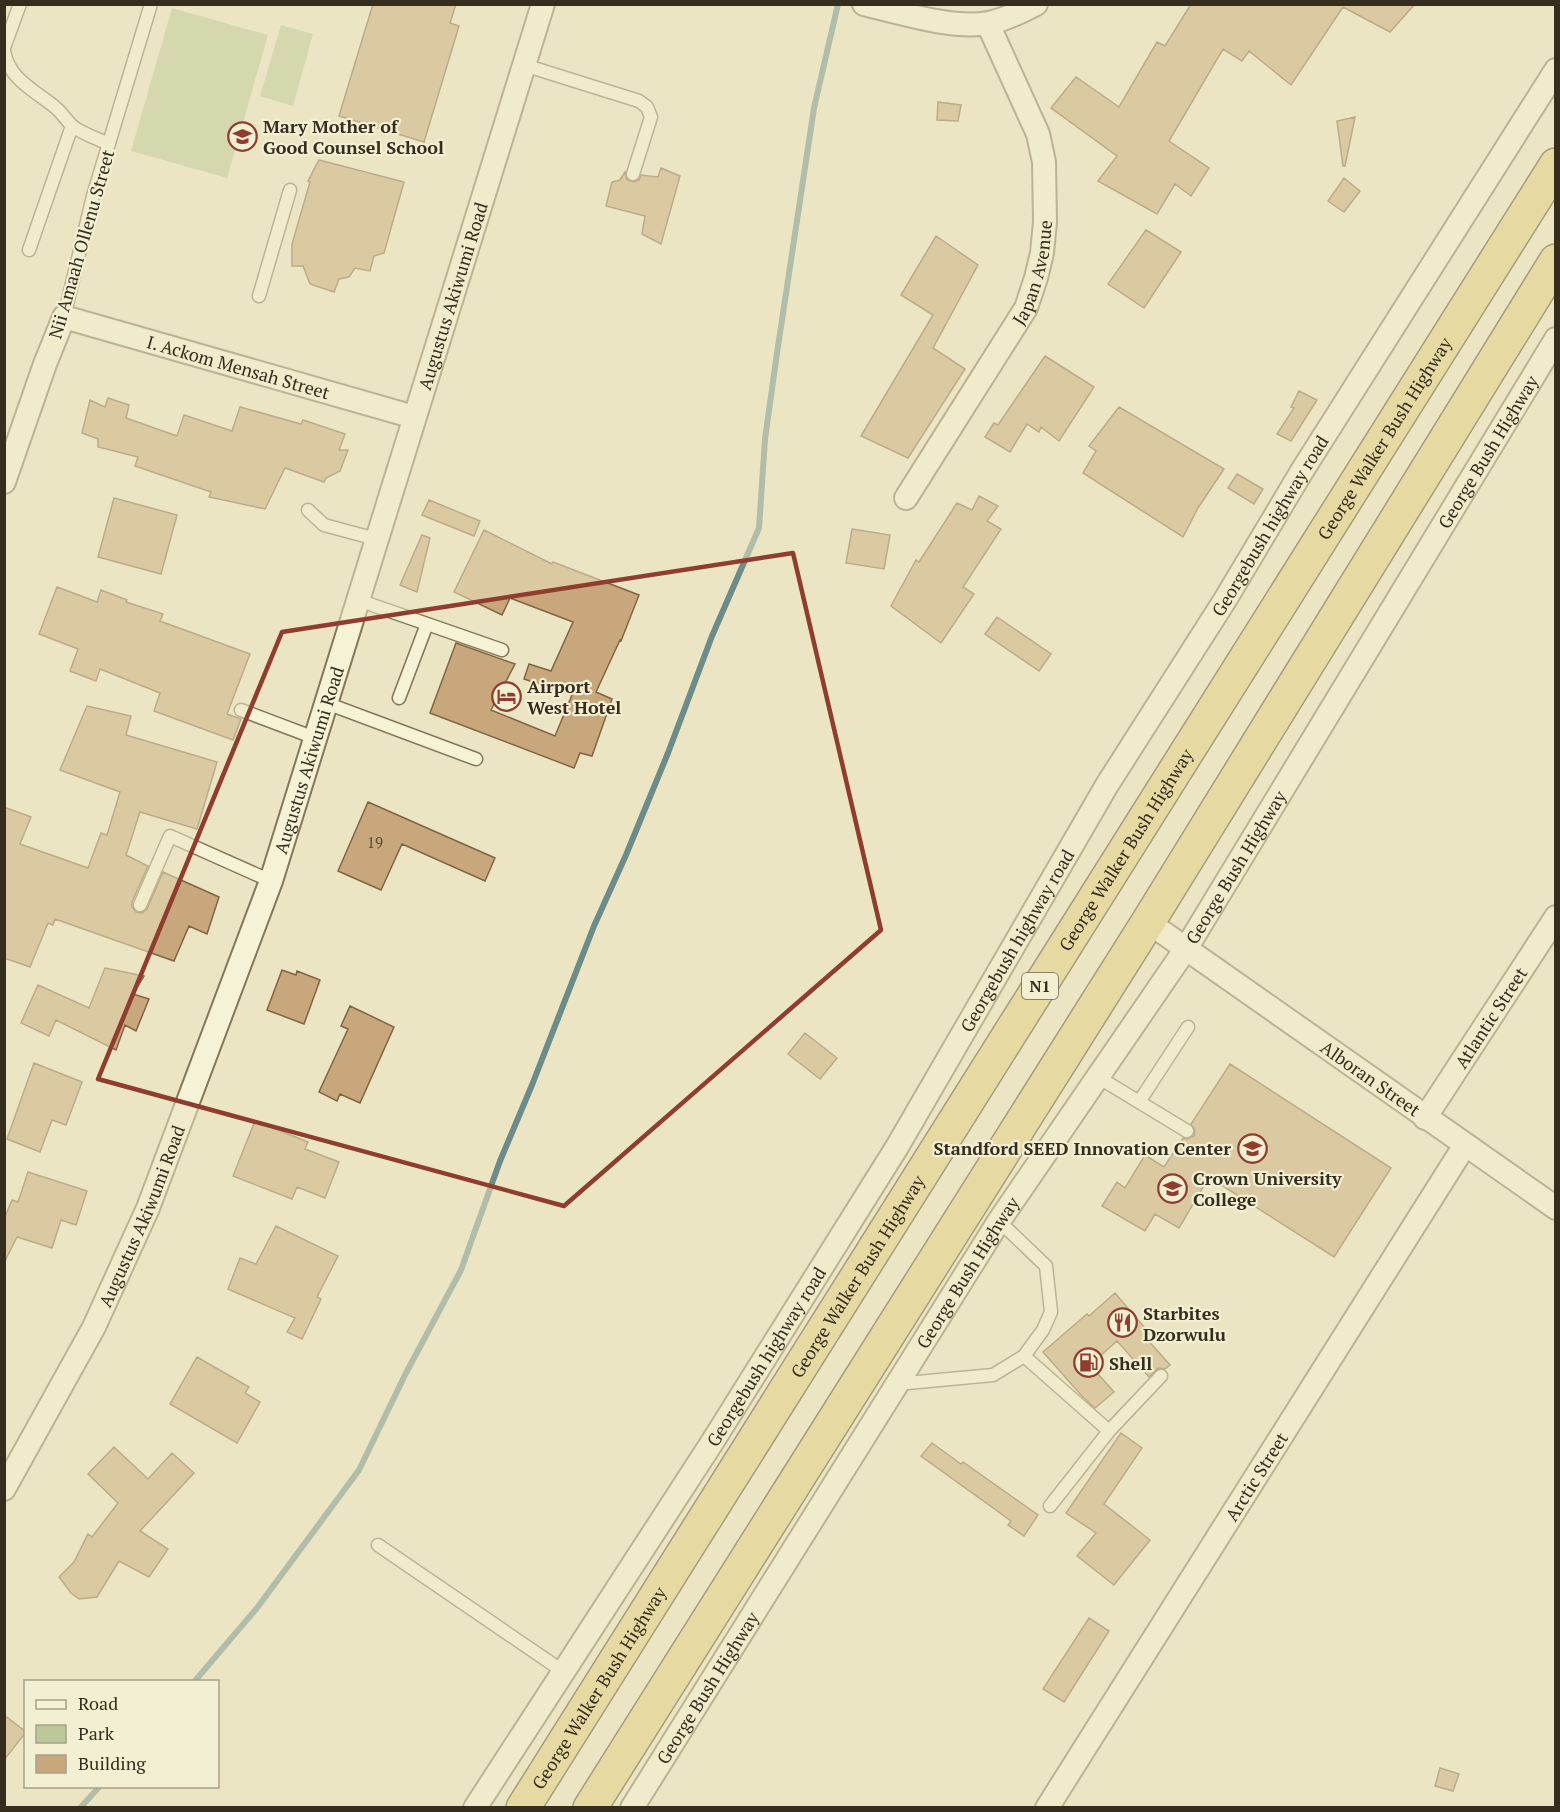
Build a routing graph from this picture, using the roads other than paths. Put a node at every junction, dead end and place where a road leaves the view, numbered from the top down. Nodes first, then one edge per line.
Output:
1 (20, 4) edge
2 (151, 4) edge
3 (543, 4) edge
4 (864, 4) edge
5 (1036, 4) edge
6 (987, 24) junction
7 (4, 50) edge
8 (524, 65) junction
9 (1556, 70) edge
10 (72, 126) junction
11 (109, 144) junction
12 (1556, 165) edge
13 (633, 174) dead end
14 (290, 190) dead end
15 (29, 250) dead end
16 (1556, 261) edge
17 (259, 296) dead end
18 (64, 317) junction
19 (1556, 339) edge
20 (414, 417) junction
21 (4, 482) edge
22 (906, 498) dead end
23 (308, 510) dead end
24 (376, 539) junction
25 (358, 600) junction
26 (427, 624) junction
27 (502, 650) dead end
28 (399, 698) dead end
29 (326, 703) junction
30 (241, 710) dead end
31 (315, 738) junction
32 (476, 759) dead end
33 (271, 881) junction
34 (140, 905) dead end
35 (1556, 917) edge
36 (1148, 921) junction
37 (1187, 947) junction
38 (1188, 1027) dead end
39 (1098, 1077) junction
40 (1140, 1102) junction
41 (1425, 1118) junction
42 (1187, 1131) dead end
43 (1465, 1145) junction
44 (1556, 1208) edge
45 (999, 1221) junction
46 (1024, 1356) junction
47 (867, 1367) junction
48 (1161, 1376) dead end
49 (896, 1384) junction
50 (1109, 1431) junction
51 (4, 1489) edge
52 (1050, 1506) dead end
53 (378, 1545) dead end
54 (564, 1672) junction
55 (475, 1808) edge
56 (523, 1808) edge
57 (590, 1808) edge
58 (633, 1808) edge
59 (1047, 1808) edge

1 - 7 lane
2 - 11 lane, Nii Amaah Ollenu Street
3 - 8 street, Augustus Akiwumi Road
4 - 6 street
5 - 6 street
6 - 22 street, Japan Avenue
7 - 10 lane
8 - 13 lane
8 - 20 street, Augustus Akiwumi Road
9 - 54 street, Georgebush highway road
10 - 11 lane
10 - 15 lane
11 - 18 lane, Nii Amaah Ollenu Street
12 - 56 highway, George Walker Bush Highway / N1
14 - 17 lane
16 - 36 highway
18 - 20 street, I. Ackom Mensah Street
18 - 21 street, Nii Amaah Ollenu Street
19 - 37 street, George Bush Highway
20 - 24 street, Augustus Akiwumi Road
23 - 24 lane
24 - 25 street, Augustus Akiwumi Road
25 - 26 lane
25 - 29 street, Augustus Akiwumi Road
26 - 27 lane
26 - 28 lane
29 - 31 street, Augustus Akiwumi Road
29 - 32 lane
30 - 31 lane
31 - 33 street, Augustus Akiwumi Road
33 - 34 lane
33 - 51 street, Augustus Akiwumi Road
35 - 41 street, Atlantic Street
36 - 37 street, Alboran Street
36 - 47 highway
37 - 39 street, George Bush Highway
37 - 41 street, Alboran Street
38 - 40 lane
39 - 40 lane
39 - 45 street, George Bush Highway
40 - 42 lane
41 - 43 street, Alboran Street
43 - 44 street, Alboran Street
43 - 59 street, Arctic Street
45 - 46 lane
45 - 49 street, George Bush Highway
46 - 49 lane
46 - 50 lane
47 - 49 street
47 - 57 highway
48 - 50 lane
49 - 58 street, George Bush Highway
50 - 52 lane
53 - 54 lane
54 - 55 street, Georgebush highway road

